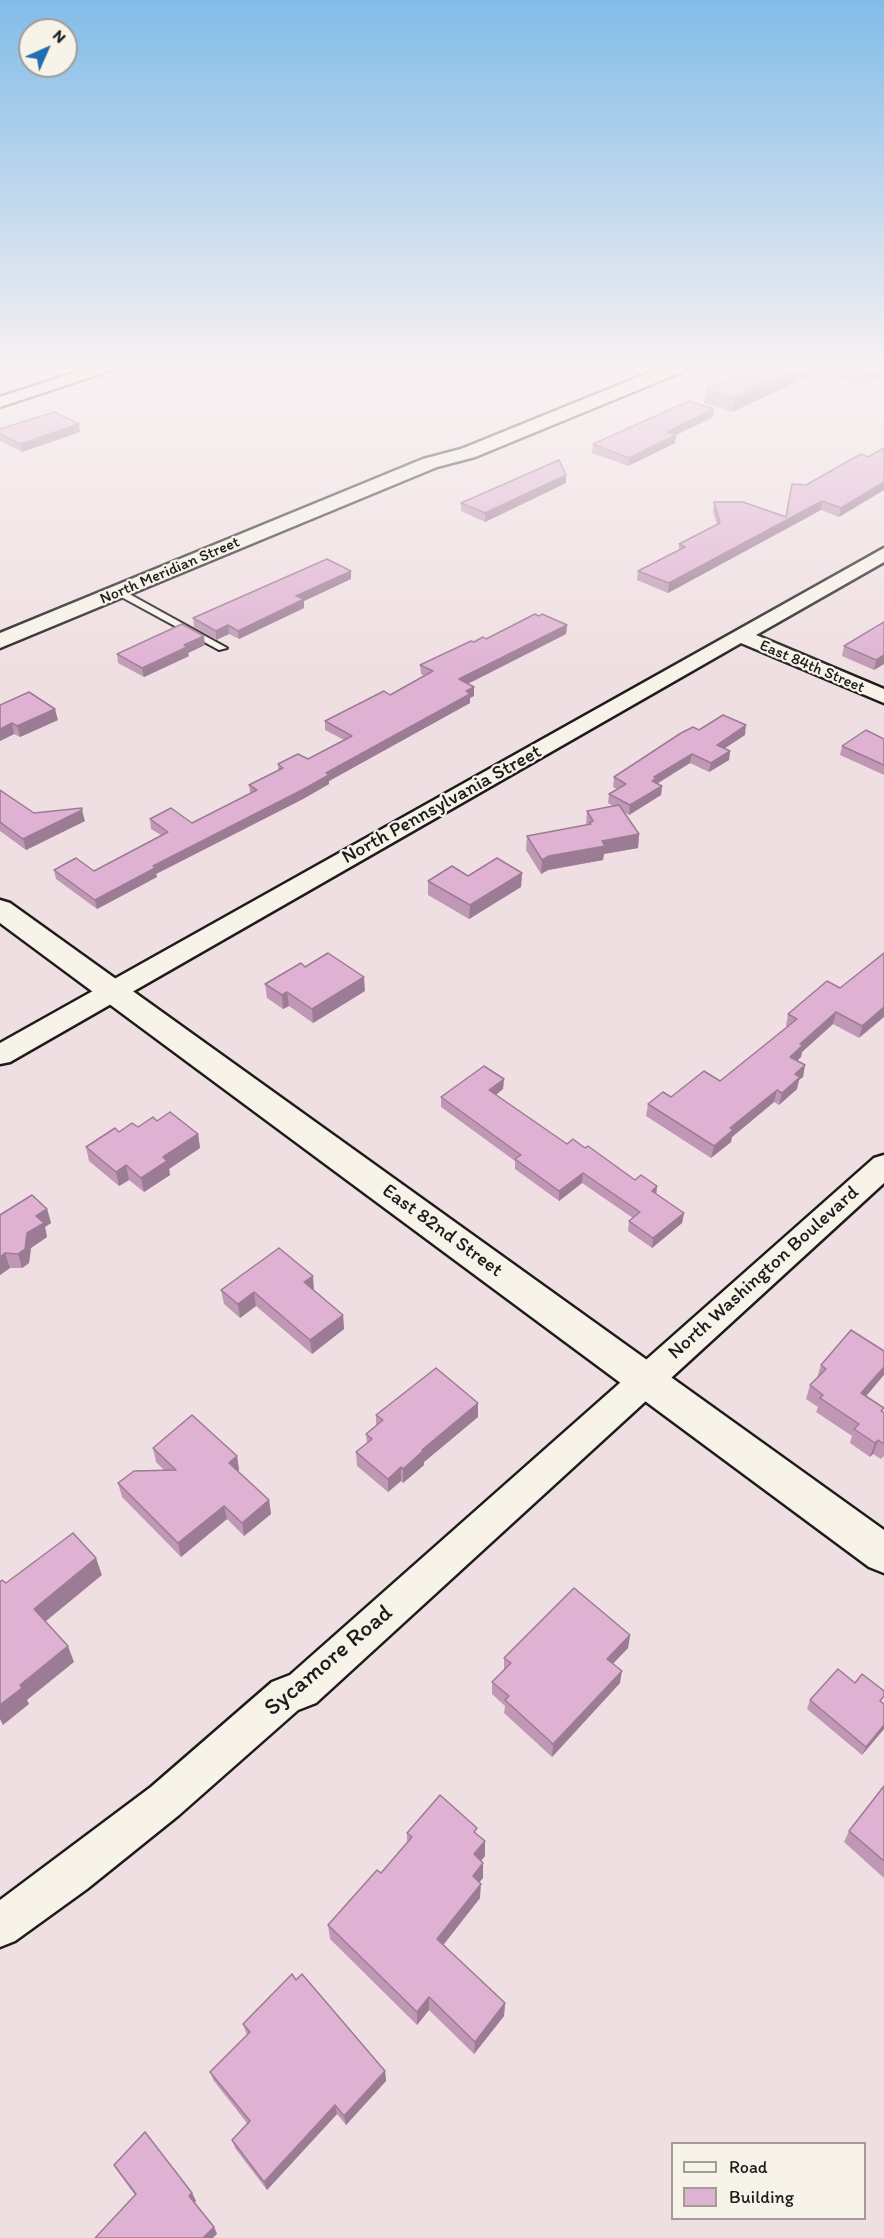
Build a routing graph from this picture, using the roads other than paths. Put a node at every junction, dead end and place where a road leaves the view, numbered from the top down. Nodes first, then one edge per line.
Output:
1 (410, 471) edge
2 (884, 554) edge
3 (119, 592) junction
4 (741, 636) junction
5 (0, 641) edge
6 (222, 648) dead end
7 (884, 697) edge
8 (0, 909) edge
9 (112, 991) junction
10 (0, 1055) edge
11 (884, 1166) edge
12 (645, 1380) junction
13 (884, 1554) edge
14 (0, 1926) edge

1 - 3 main road, North Meridian Street
2 - 4 street, North Pennsylvania Street
3 - 5 main road, North Meridian Street
3 - 6 lane
4 - 7 street, East 84th Street
4 - 9 street, North Pennsylvania Street
8 - 9 main road, East 82nd Street
9 - 10 street, North Pennsylvania Street
9 - 12 main road, East 82nd Street
11 - 12 street, North Washington Boulevard
12 - 13 main road, East 82nd Street
12 - 14 street, Sycamore Road

